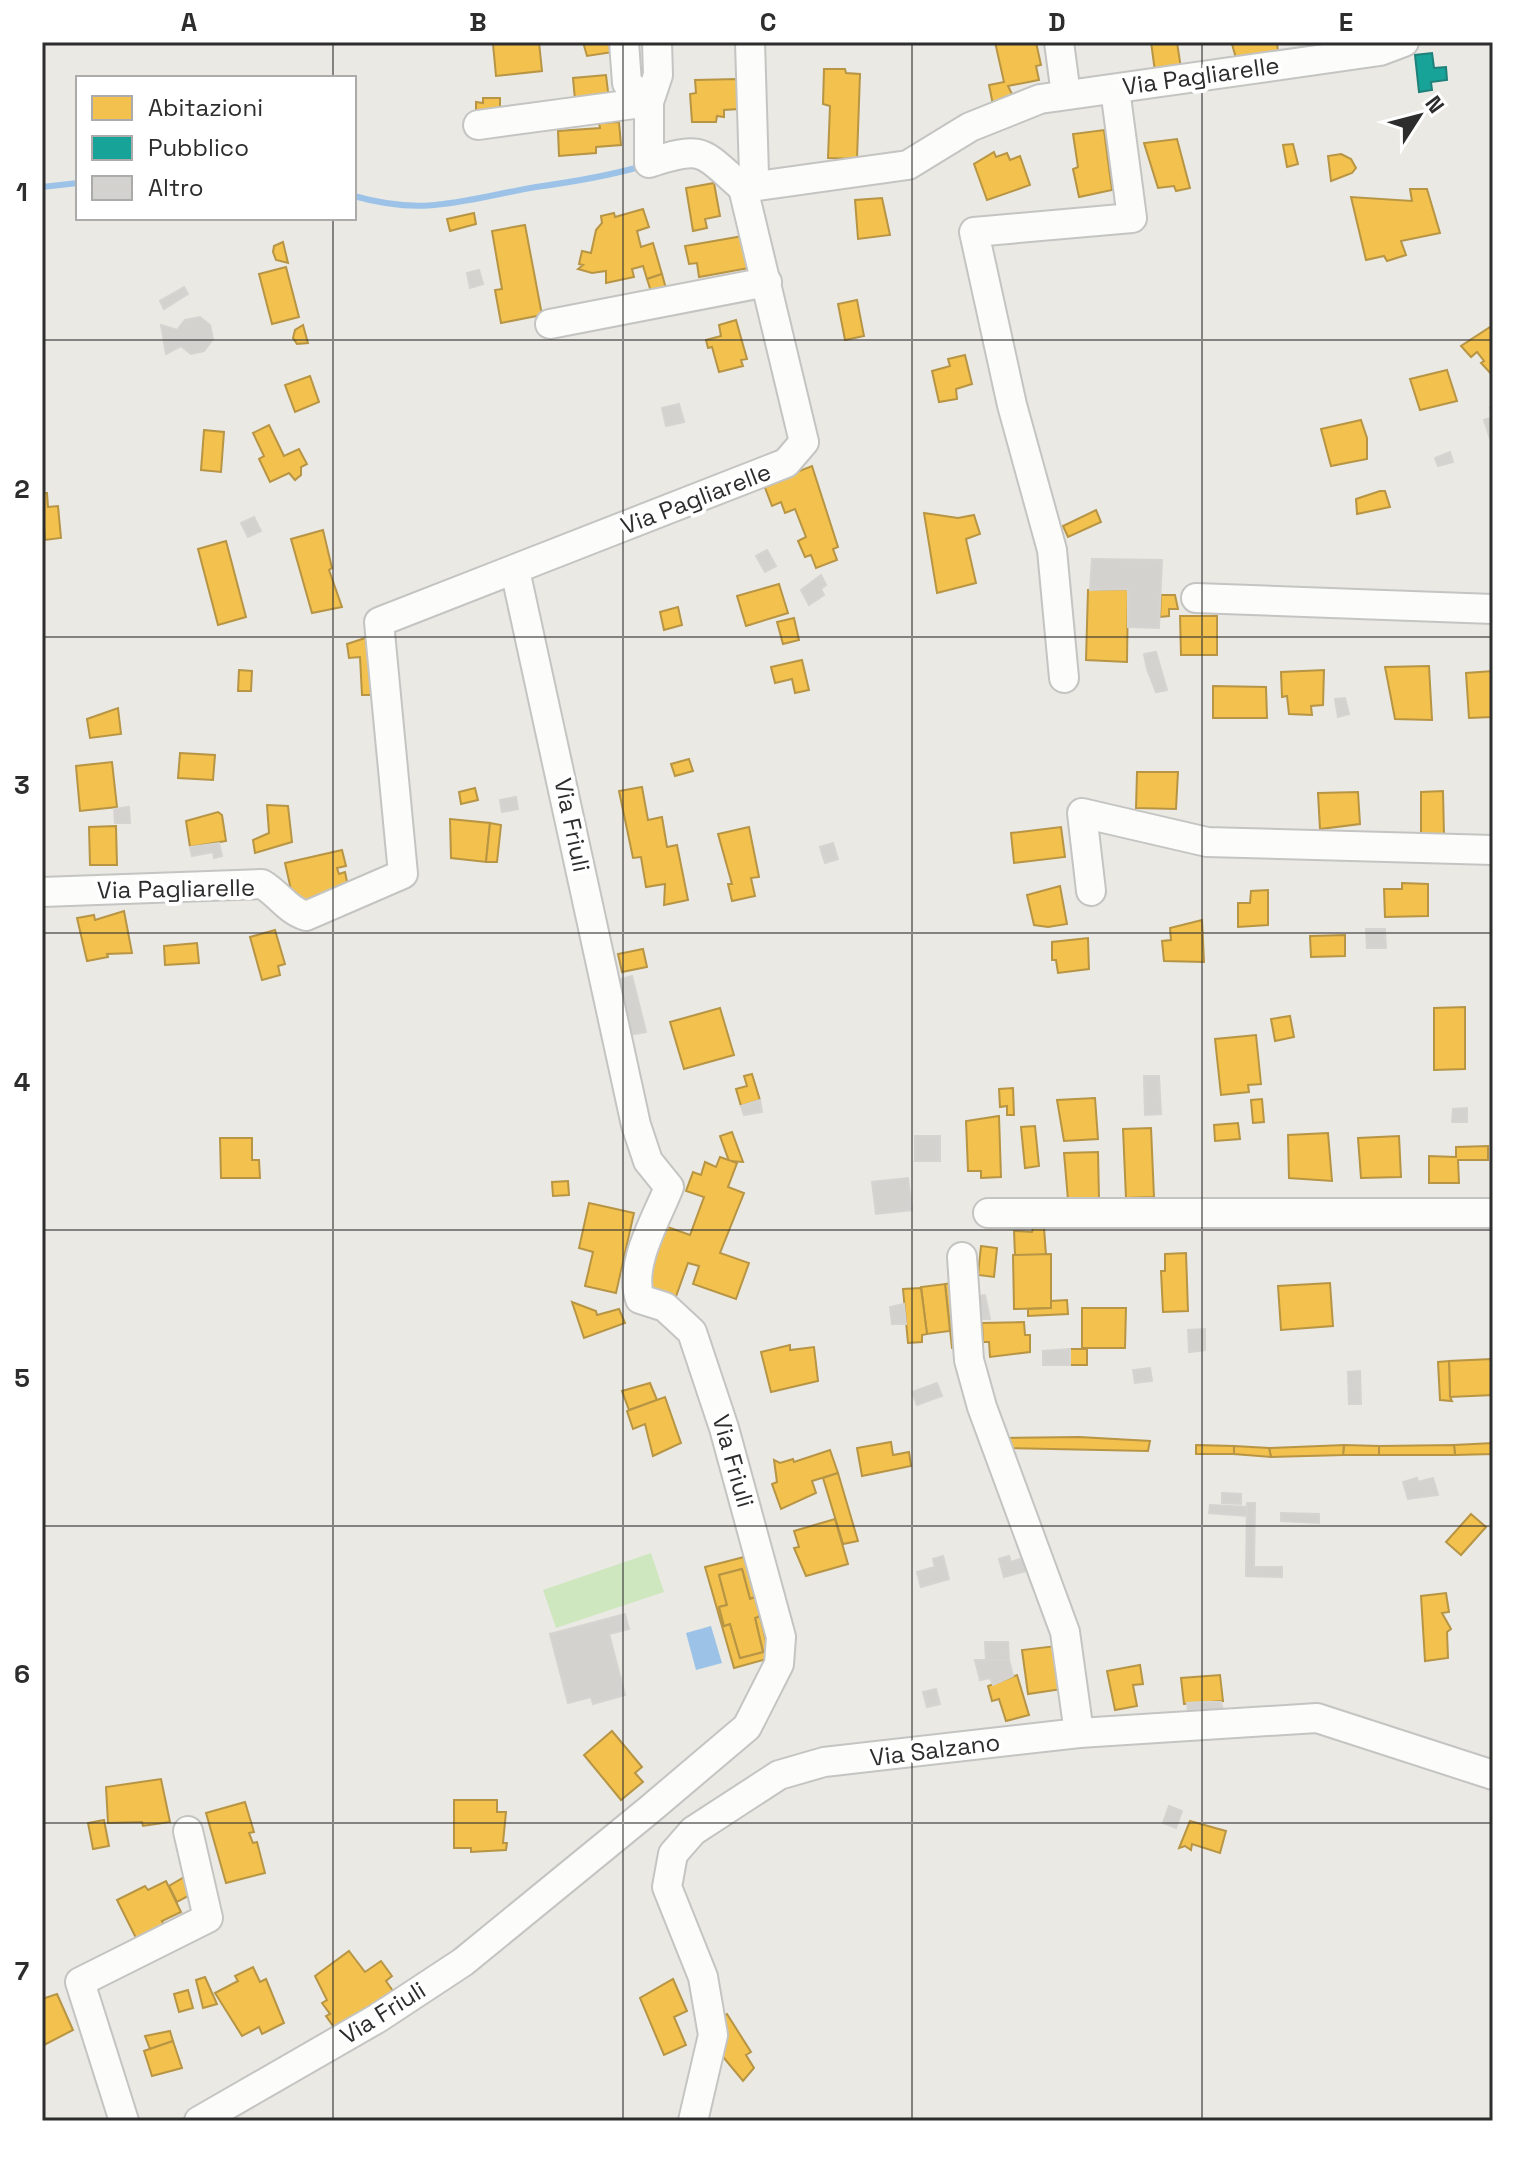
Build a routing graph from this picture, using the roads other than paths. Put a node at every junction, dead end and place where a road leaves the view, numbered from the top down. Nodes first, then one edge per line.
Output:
1 (624, 42) edge
2 (657, 42) edge
3 (750, 42) edge
4 (1059, 42) edge
5 (1404, 42) edge
6 (1115, 89) junction
7 (1066, 95) junction
8 (649, 102) junction
9 (478, 125) dead end
10 (743, 188) junction
11 (767, 282) junction
12 (550, 324) dead end
13 (515, 570) junction
14 (1196, 598) dead end
15 (1493, 609) edge
16 (1064, 678) dead end
17 (1493, 850) edge
18 (1091, 891) dead end
19 (42, 892) edge
20 (988, 1213) dead end
21 (1493, 1213) edge
22 (962, 1257) dead end
23 (1079, 1733) junction
24 (1493, 1775) edge
25 (188, 1831) dead end
26 (124, 2121) edge
27 (199, 2121) edge
28 (693, 2121) edge

1 - 8 street
2 - 8 street
3 - 10 street
4 - 7 street
5 - 6 street, Via Pagliarelle
6 - 7 street, Via Pagliarelle
6 - 16 street
7 - 10 street, Via Pagliarelle
8 - 9 street
8 - 10 street
10 - 11 street, Via Pagliarelle
11 - 12 street
11 - 13 street, Via Pagliarelle
13 - 19 street, Via Pagliarelle
13 - 27 street, Via Friuli
14 - 15 street
17 - 18 street
20 - 21 street
22 - 23 street
23 - 24 street, Via Salzano
23 - 28 street, Via Salzano
25 - 26 street

